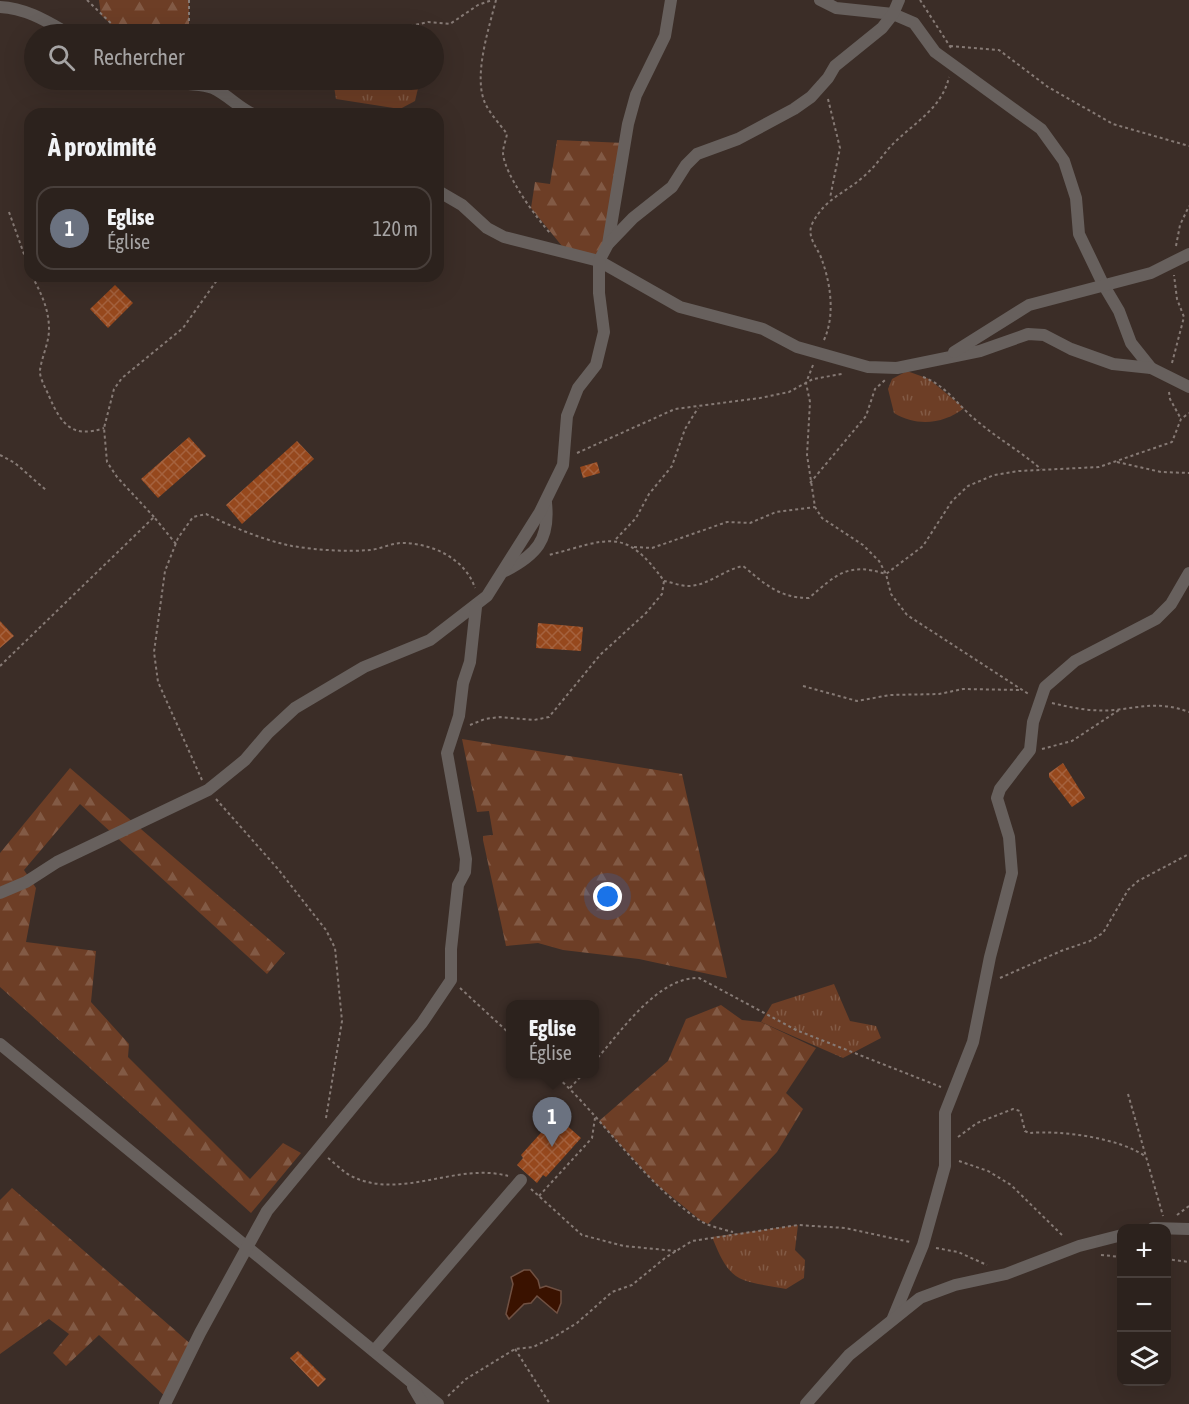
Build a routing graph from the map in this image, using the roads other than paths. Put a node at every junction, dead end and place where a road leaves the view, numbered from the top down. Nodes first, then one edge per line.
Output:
1 (671, 0) edge
2 (820, 0) edge
3 (899, 0) edge
4 (0, 7) edge
5 (894, 14) junction
6 (54, 24) edge
7 (215, 90) edge
8 (244, 108) edge
9 (444, 195) edge
10 (608, 244) junction
11 (1189, 254) edge
12 (599, 261) junction
13 (1102, 284) junction
14 (945, 356) junction
15 (1151, 368) junction
16 (1189, 387) edge
17 (546, 497) junction
18 (504, 572) junction
19 (1189, 573) edge
20 (476, 607) junction
21 (0, 893) edge
22 (0, 1044) edge
23 (521, 1180) dead end
24 (1171, 1228) edge
25 (1189, 1229) edge
26 (1117, 1236) edge
27 (248, 1245) junction
28 (893, 1318) junction
29 (374, 1351) junction
30 (405, 1376) junction
31 (442, 1401) edge
32 (165, 1404) edge
33 (423, 1404) edge
34 (806, 1404) edge

1 - 10 street
2 - 5 street
3 - 5 street
4 - 6 street
5 - 10 street
5 - 13 street
7 - 8 street
9 - 12 street
10 - 12 street
11 - 13 street
12 - 14 street
12 - 17 street
13 - 14 street
13 - 15 street
14 - 15 street
15 - 16 street
17 - 18 street
17 - 18 street
18 - 20 street
19 - 28 street
20 - 21 street
20 - 27 street
22 - 27 street
23 - 29 street
24 - 25 street
26 - 28 street
27 - 29 street
27 - 32 street
28 - 34 street
29 - 30 street
30 - 31 street
30 - 33 street

